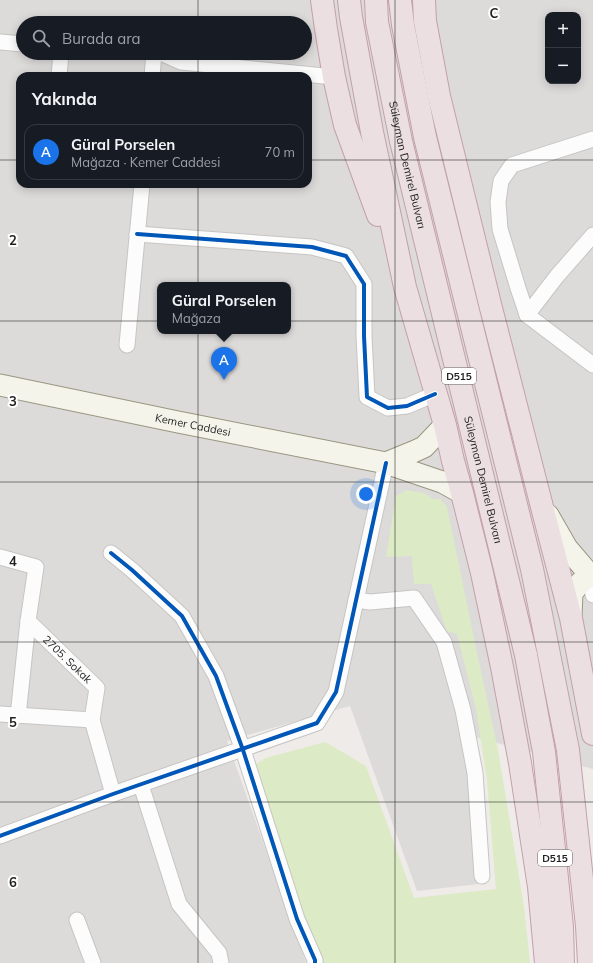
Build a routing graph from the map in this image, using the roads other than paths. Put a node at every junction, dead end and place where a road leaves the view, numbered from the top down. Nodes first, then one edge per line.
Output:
1 (322, 0) edge
2 (349, 0) edge
3 (376, 0) edge
4 (400, 0) edge
5 (424, 0) edge
6 (0, 42) edge
7 (16, 43) edge
8 (60, 60) edge
9 (153, 60) edge
10 (176, 60) edge
11 (59, 72) edge
12 (152, 72) edge
13 (290, 72) edge
14 (312, 74) edge
15 (334, 76) junction
16 (593, 138) edge
17 (142, 188) edge
18 (137, 234) junction
19 (593, 235) edge
20 (405, 287) junction
21 (527, 315) junction
22 (127, 345) dead end
23 (593, 365) edge
24 (0, 385) edge
25 (435, 394) junction
26 (444, 426) junction
27 (386, 462) junction
28 (462, 492) junction
29 (541, 503) junction
30 (111, 553) dead end
31 (0, 556) edge
32 (592, 575) edge
33 (593, 595) edge
34 (356, 600) junction
35 (571, 618) junction
36 (28, 621) junction
37 (0, 714) edge
38 (18, 716) junction
39 (92, 720) junction
40 (593, 734) edge
41 (243, 750) junction
42 (141, 785) junction
43 (113, 794) junction
44 (0, 836) edge
45 (482, 876) dead end
46 (77, 920) dead end
47 (93, 963) edge
48 (221, 963) edge
49 (315, 963) edge
50 (546, 963) edge
51 (563, 963) edge
52 (589, 963) edge

1 - 15 highway
2 - 20 highway
3 - 51 highway, Süleyman Demirel Bulvarı / D515
4 - 52 highway, Süleyman Demirel Bulvarı / D515
5 - 29 highway
6 - 7 street
8 - 11 street
9 - 12 street
10 - 13 street
14 - 15 street
15 - 20 highway
16 - 21 street
17 - 18 street
18 - 22 street
18 - 25 street
19 - 21 street
20 - 25 highway
21 - 23 street
24 - 27 main road, Kemer Caddesi
25 - 26 highway
26 - 27 main road
26 - 28 highway
27 - 28 main road, Kemer Caddesi
27 - 34 street
28 - 50 highway
29 - 32 main road
29 - 35 highway
30 - 41 street
31 - 36 street
32 - 33 street
32 - 35 main road
34 - 41 street
34 - 45 street
35 - 40 highway
36 - 38 street
36 - 39 street, 2705. Sokak
37 - 38 street
38 - 39 street
39 - 43 street, 2705. Sokak
41 - 42 street
41 - 49 street
42 - 43 street
42 - 48 street
43 - 44 street
46 - 47 street

